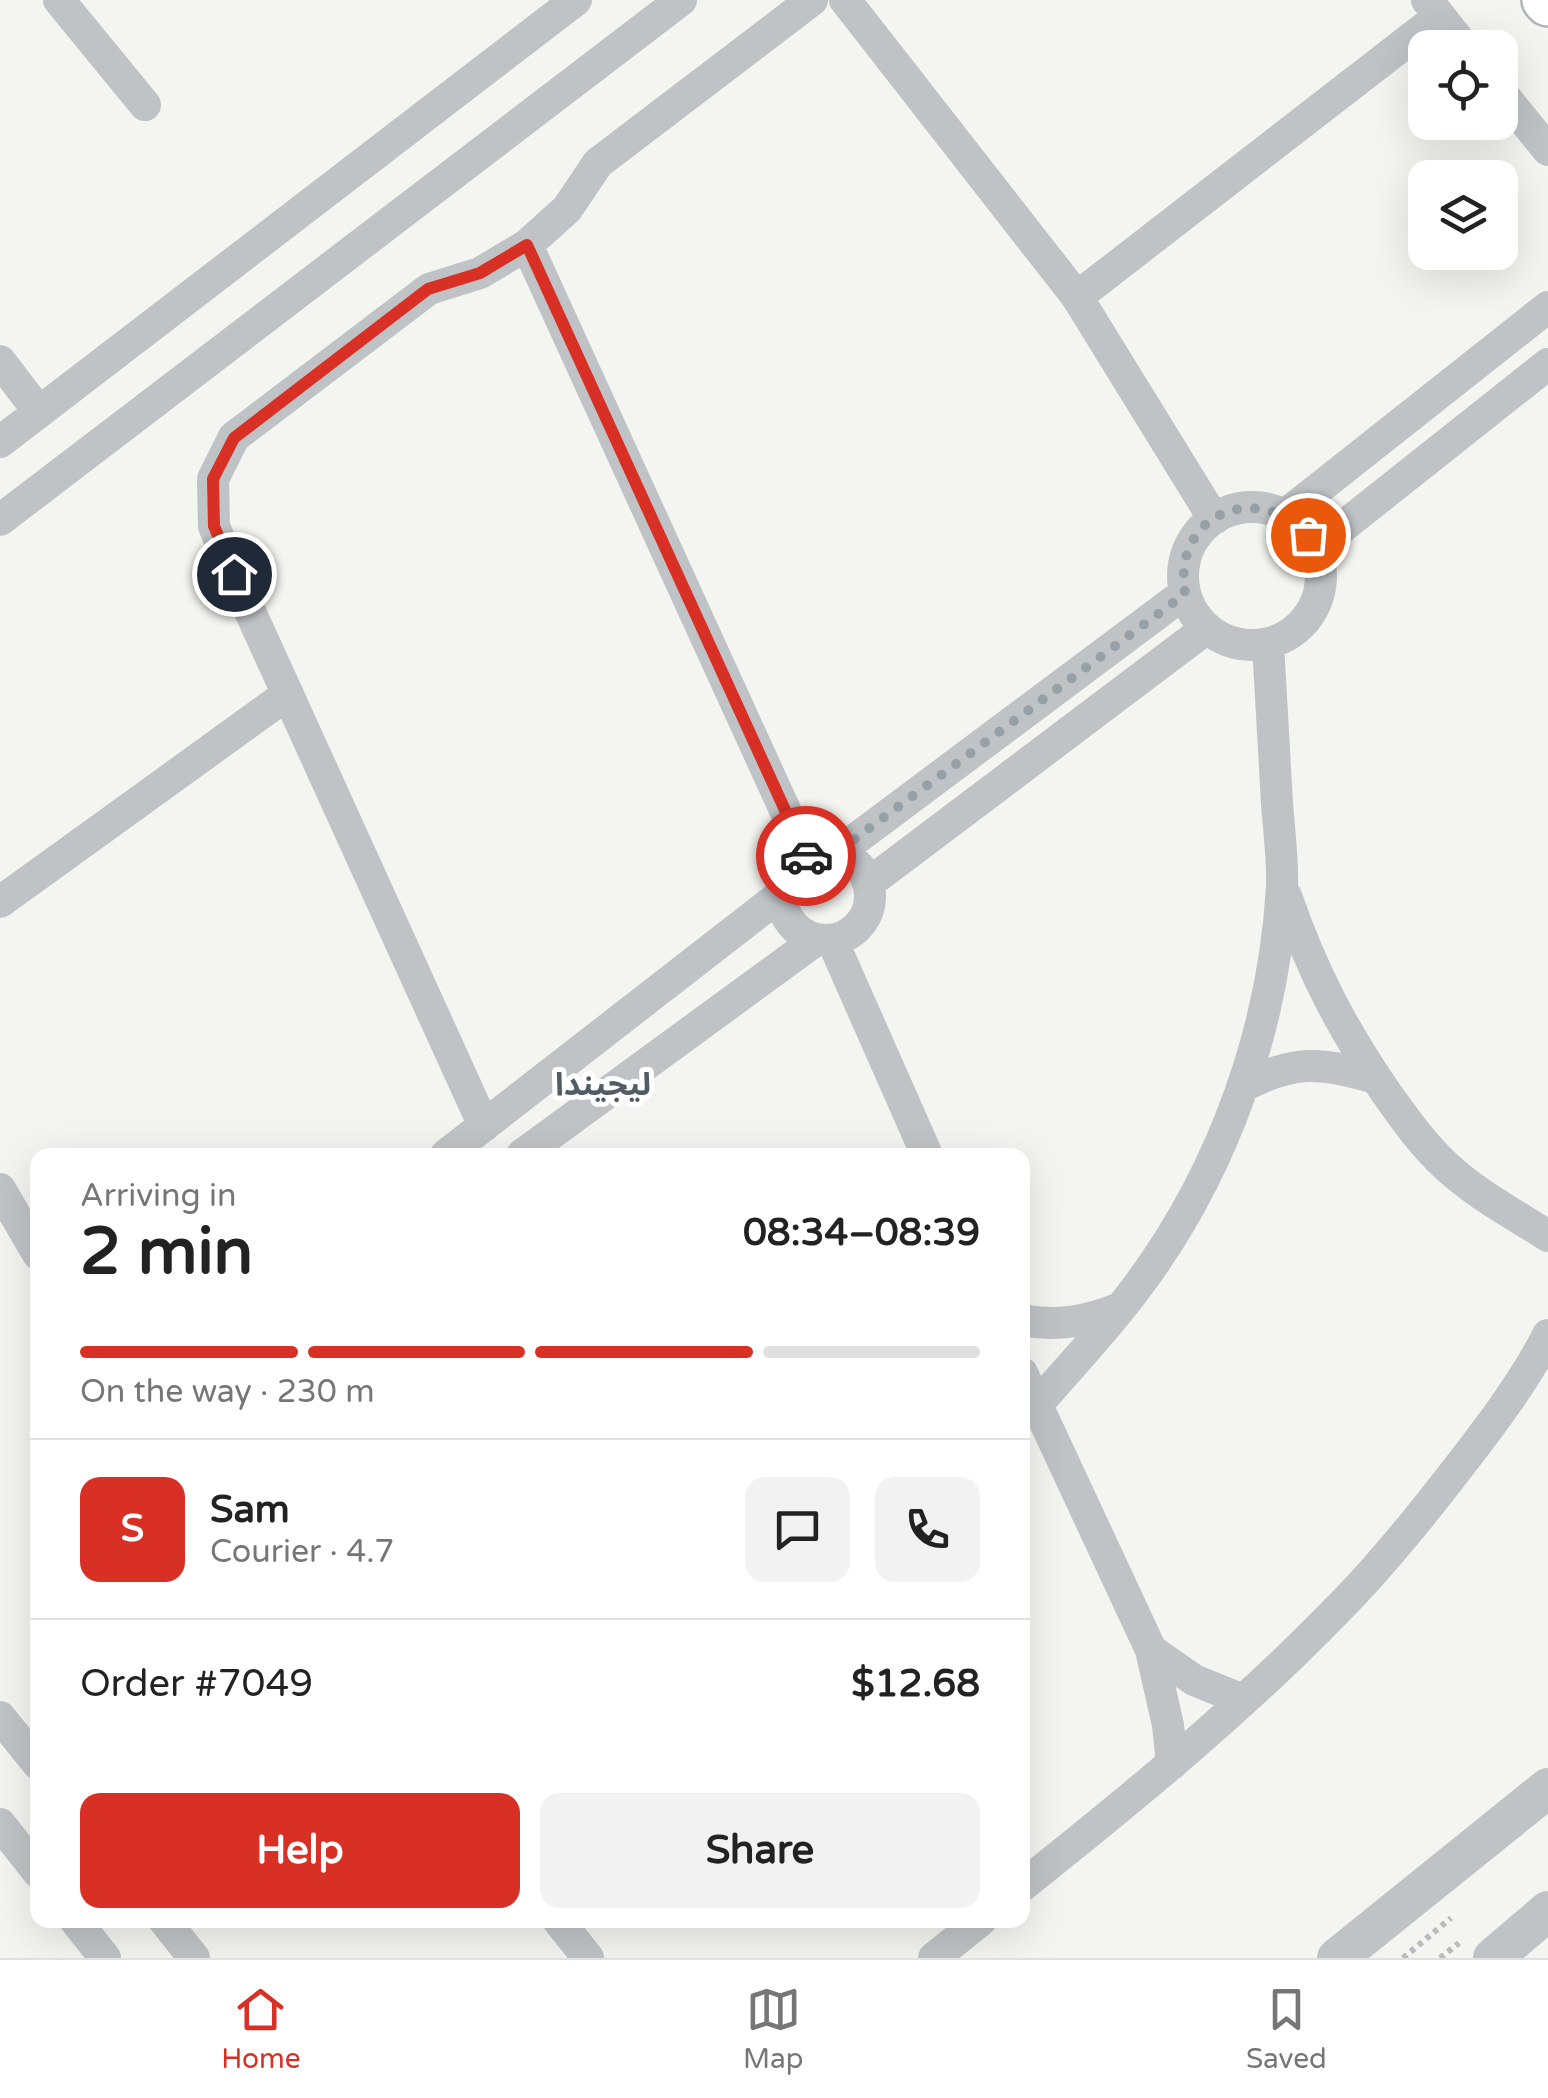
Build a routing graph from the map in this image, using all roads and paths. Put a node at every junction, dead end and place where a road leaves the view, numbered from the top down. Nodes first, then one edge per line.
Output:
1 (59, 0) edge
2 (576, 0) edge
3 (681, 0) edge
4 (812, 0) edge
5 (845, 0) edge
6 (1434, 8) edge
7 (1451, 30) edge
8 (145, 104) dead end
9 (1518, 113) edge
10 (1548, 150) edge
11 (527, 245) junction
12 (1078, 296) junction
13 (1548, 307) edge
14 (1510, 337) junction
15 (0, 361) edge
16 (1539, 376) edge
17 (39, 412) junction
18 (0, 442) edge
19 (1285, 515) junction
20 (1214, 519) junction
21 (0, 520) edge
22 (1316, 548) junction
23 (1185, 594) junction
24 (1207, 628) junction
25 (1268, 644) junction
26 (288, 694) junction
27 (821, 855) junction
28 (868, 883) junction
29 (1282, 885) junction
30 (782, 894) junction
31 (0, 902) edge
32 (824, 940) junction
33 (1376, 1078) junction
34 (1242, 1088) junction
35 (484, 1126) junction
36 (455, 1148) edge
37 (532, 1148) edge
38 (923, 1148) edge
39 (0, 1188) edge
40 (1548, 1236) edge
41 (30, 1240) edge
42 (1120, 1308) junction
43 (1030, 1321) edge
44 (1548, 1335) edge
45 (1030, 1383) edge
46 (1030, 1391) edge
47 (1151, 1650) junction
48 (1243, 1700) junction
49 (0, 1717) edge
50 (30, 1754) edge
51 (1172, 1764) junction
52 (1548, 1788) edge
53 (0, 1824) edge
54 (30, 1862) edge
55 (1030, 1879) edge
56 (1548, 1911) edge
57 (82, 1928) edge
58 (170, 1928) edge
59 (564, 1928) edge
60 (971, 1928) edge
61 (106, 1958) edge
62 (194, 1958) edge
63 (588, 1958) edge
64 (934, 1958) edge
65 (1337, 1958) edge
66 (1492, 1958) edge

1 - 8 street
2 - 17 street
3 - 21 street
4 - 11 street
5 - 12 street
6 - 7 street
6 - 12 street
9 - 10 street
11 - 26 street
11 - 27 street
12 - 20 street
13 - 14 street
14 - 16 street
14 - 19 street
15 - 17 street
16 - 22 street
17 - 18 street
19 - 20 street
19 - 22 street
20 - 23 street
22 - 25 street
23 - 24 street
23 - 27 street
24 - 25 street
24 - 28 street
25 - 29 street
26 - 31 street
26 - 35 street
27 - 28 street
27 - 30 street
28 - 32 street
29 - 33 street
29 - 34 street
30 - 32 street
30 - 35 street
32 - 37 street
32 - 38 street
33 - 34 street
33 - 40 street
34 - 42 street
35 - 36 street
39 - 41 street
42 - 43 street
42 - 45 street
44 - 48 street
46 - 47 street
47 - 48 street
47 - 51 street
48 - 51 street
49 - 50 street
51 - 55 street
52 - 65 street
53 - 54 street
56 - 66 street
57 - 61 street
58 - 62 street
59 - 63 street
60 - 64 street

